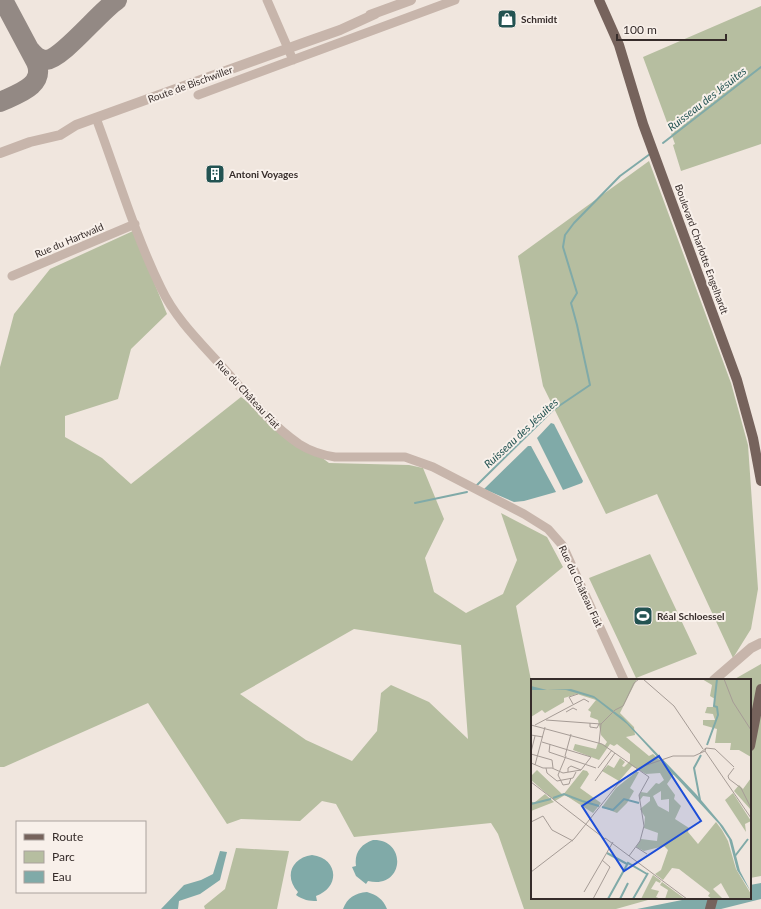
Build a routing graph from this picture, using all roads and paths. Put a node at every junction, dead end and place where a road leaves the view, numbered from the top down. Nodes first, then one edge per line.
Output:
1 (267, 0) edge
2 (411, 0) edge
3 (455, 0) edge
4 (599, 0) edge
5 (605, 0) edge
6 (611, 28) junction
7 (289, 48) junction
8 (293, 60) junction
9 (198, 95) dead end
10 (96, 118) junction
11 (0, 153) edge
12 (135, 224) junction
13 (12, 276) dead end
14 (761, 481) edge
15 (761, 643) edge
16 (624, 679) edge
17 (715, 679) edge
18 (761, 689) edge
19 (761, 714) edge
20 (753, 732) junction
21 (751, 741) edge
22 (713, 899) edge
23 (710, 909) edge

1 - 7 street
2 - 7 street, Route de Bischwiller
3 - 8 street
4 - 6 main road, Boulevard Charlotte Engelhardt
5 - 6 main road, Boulevard Charlotte Engelhardt
6 - 14 main road, Boulevard Charlotte Engelhardt
7 - 8 street
7 - 10 street, Route de Bischwiller
8 - 9 street
10 - 11 street, Route de Bischwiller
10 - 12 street, Rue du Château Fiat
12 - 13 street, Rue du Hartwald
12 - 16 street, Rue du Château Fiat
15 - 17 street
18 - 20 main road
19 - 20 main road
20 - 21 main road
22 - 23 main road

